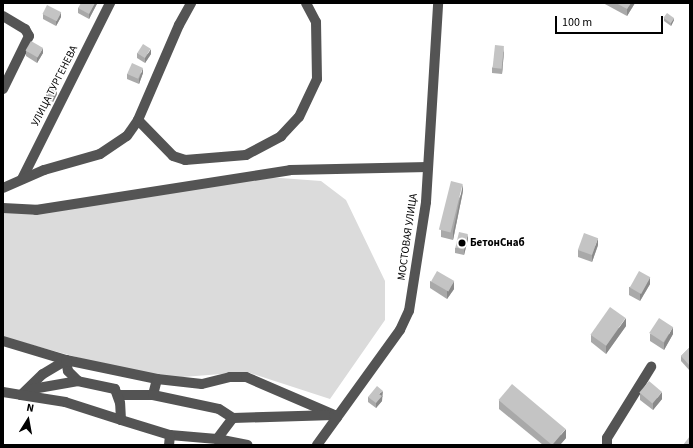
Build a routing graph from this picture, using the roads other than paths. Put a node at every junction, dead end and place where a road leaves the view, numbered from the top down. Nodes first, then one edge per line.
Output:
1 (110, 3) edge
2 (191, 3) edge
3 (306, 3) edge
4 (438, 3) edge
5 (3, 16) edge
6 (3, 89) edge
7 (138, 120) junction
8 (428, 167) junction
9 (22, 179) junction
10 (3, 188) edge
11 (3, 208) edge
12 (3, 341) edge
13 (66, 360) junction
14 (651, 367) dead end
15 (156, 380) junction
16 (78, 381) junction
17 (3, 392) edge
18 (24, 393) junction
19 (118, 395) junction
20 (153, 395) junction
21 (336, 416) junction
22 (233, 418) junction
23 (121, 420) junction
24 (217, 439) junction
25 (169, 440) edge
26 (607, 442) edge
27 (246, 445) edge
28 (317, 445) edge

1 - 9 street, УЛИЦА ТУРГЕНЕВА
2 - 7 street
3 - 7 street
4 - 8 street, МОСТОВАЯ УЛИЦА
5 - 6 street
7 - 9 street
8 - 11 street
8 - 21 street, МОСТОВАЯ УЛИЦА
9 - 10 street
12 - 13 street
13 - 15 street
13 - 16 street
13 - 18 street
14 - 26 street
15 - 20 street
15 - 21 street
16 - 18 street
16 - 19 street
17 - 18 street
18 - 23 street
19 - 20 street
19 - 23 street
20 - 22 street
21 - 22 street
21 - 28 street, МОСТОВАЯ УЛИЦА
22 - 24 street
23 - 25 street
24 - 25 street
24 - 27 street

